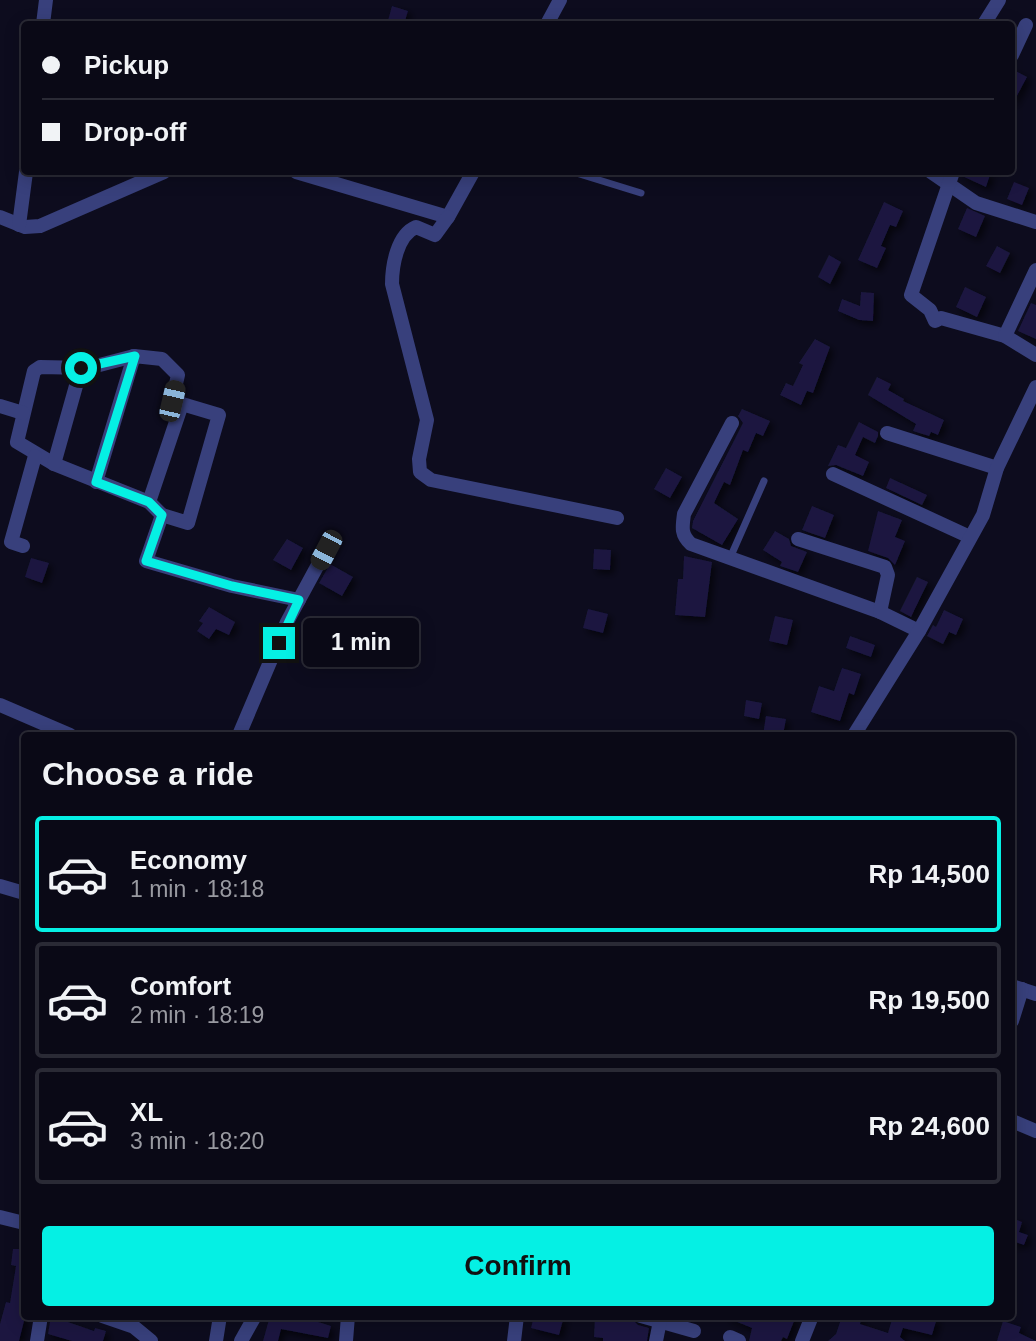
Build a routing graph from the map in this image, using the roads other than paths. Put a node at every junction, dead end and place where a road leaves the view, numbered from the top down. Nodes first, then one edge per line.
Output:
1 (46, 0) edge
2 (560, 0) edge
3 (999, 0) edge
4 (43, 21) edge
5 (549, 21) edge
6 (986, 21) edge
7 (1026, 26) dead end
8 (1015, 49) edge
9 (26, 175) edge
10 (157, 175) edge
11 (306, 175) edge
12 (471, 175) edge
13 (583, 175) edge
14 (950, 177) edge
15 (641, 193) dead end
16 (448, 216) junction
17 (0, 217) edge
18 (1036, 222) edge
19 (19, 225) junction
20 (1036, 270) edge
21 (1005, 336) junction
22 (1036, 355) edge
23 (135, 356) junction
24 (81, 368) junction
25 (1036, 387) edge
26 (182, 404) junction
27 (0, 405) edge
28 (23, 413) junction
29 (733, 423) dead end
30 (887, 433) dead end
31 (35, 456) junction
32 (54, 464) junction
33 (997, 468) junction
34 (833, 474) dead end
35 (764, 481) dead end
36 (96, 482) junction
37 (149, 502) junction
38 (162, 515) junction
39 (617, 518) dead end
40 (970, 537) junction
41 (798, 539) dead end
42 (23, 546) dead end
43 (326, 550) dead end
44 (730, 558) junction
45 (299, 600) junction
46 (880, 612) junction
47 (919, 631) junction
48 (0, 705) edge
49 (63, 732) edge
50 (240, 732) edge
51 (856, 732) edge
52 (0, 886) edge
53 (21, 892) edge
54 (1023, 990) edge
55 (1015, 1013) edge
56 (1015, 1122) edge
57 (1036, 1131) edge
58 (0, 1217) edge
59 (21, 1222) edge
60 (40, 1320) edge
61 (114, 1320) edge
62 (219, 1320) edge
63 (253, 1320) edge
64 (348, 1320) edge
65 (517, 1320) edge
66 (660, 1320) edge
67 (663, 1320) edge
68 (810, 1320) edge
69 (694, 1331) dead end
70 (37, 1341) edge
71 (151, 1341) edge
72 (216, 1341) edge
73 (242, 1341) edge
74 (346, 1341) edge
75 (514, 1341) edge
76 (656, 1341) edge
77 (802, 1341) edge

1 - 4 street
2 - 5 street
3 - 6 street
7 - 8 street
9 - 19 street
10 - 19 street
11 - 16 street
12 - 16 street
13 - 15 lane
14 - 18 street
14 - 21 street
16 - 39 street
17 - 19 street
20 - 21 street
21 - 22 street
23 - 24 street
23 - 26 street
23 - 36 street
24 - 28 street
24 - 32 street
25 - 33 street
26 - 37 street
26 - 38 street
27 - 28 street
28 - 31 street
29 - 44 street
30 - 33 street
31 - 32 street
31 - 42 street
32 - 36 street
33 - 40 street
34 - 40 street
35 - 44 lane
36 - 37 street
37 - 38 street
38 - 45 street
40 - 47 street
41 - 46 street
43 - 45 street
44 - 46 street
45 - 50 street
46 - 47 street
47 - 51 street
48 - 49 street
52 - 53 street
54 - 55 street
56 - 57 street
58 - 59 street
60 - 70 street
61 - 71 street
62 - 72 street
63 - 73 street
64 - 74 street
65 - 75 street
66 - 76 street
67 - 69 street
68 - 77 street

